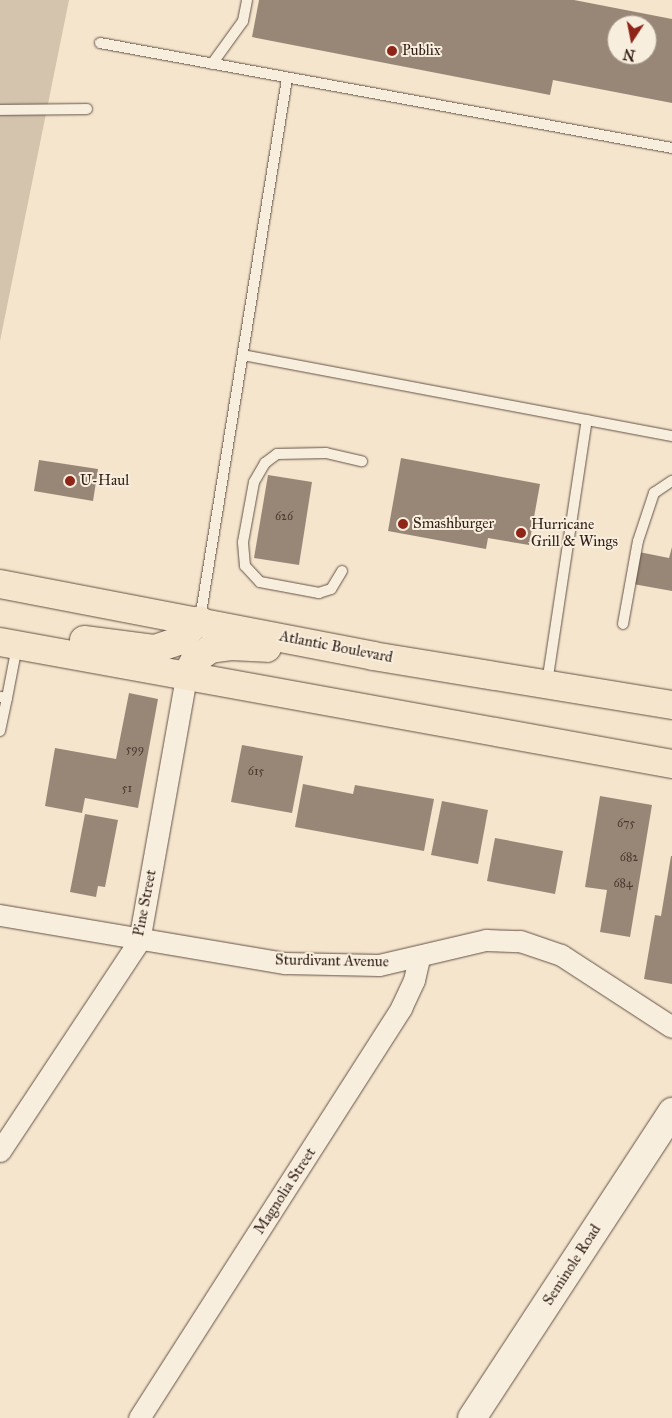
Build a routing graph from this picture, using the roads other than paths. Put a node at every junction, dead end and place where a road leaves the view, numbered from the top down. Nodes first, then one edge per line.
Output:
1 (247, 0) edge
2 (100, 43) dead end
3 (212, 64) junction
4 (287, 79) junction
5 (87, 109) dead end
6 (0, 110) edge
7 (672, 148) edge
8 (243, 355) junction
9 (587, 420) junction
10 (672, 436) edge
11 (362, 461) dead end
12 (672, 481) edge
13 (342, 572) dead end
14 (0, 584) edge
15 (200, 620) junction
16 (623, 624) dead end
17 (9, 644) edge
18 (373, 656) junction
19 (186, 676) junction
20 (547, 683) junction
21 (3, 698) edge
22 (672, 705) edge
23 (0, 731) edge
24 (672, 764) edge
25 (0, 915) edge
26 (139, 941) junction
27 (418, 958) junction
28 (672, 1027) edge
29 (672, 1112) edge
30 (0, 1151) edge
31 (140, 1418) edge
32 (472, 1418) edge

1 - 3 lane
2 - 3 lane
3 - 4 lane
4 - 7 lane
4 - 8 lane
5 - 6 lane
8 - 9 lane
8 - 15 lane
9 - 10 lane
9 - 20 lane
11 - 13 lane
12 - 16 lane
14 - 15 highway, Atlantic Boulevard
15 - 17 highway
15 - 18 highway, Atlantic Boulevard
17 - 19 highway
17 - 21 lane
18 - 19 highway
18 - 20 highway, Atlantic Boulevard
19 - 24 highway
19 - 26 street, Pine Street
20 - 22 highway, Atlantic Boulevard
21 - 23 lane
25 - 26 street, Sturdivant Avenue
26 - 27 street, Sturdivant Avenue
26 - 30 street, Pine Street
27 - 28 street, Sturdivant Avenue
27 - 31 street, Magnolia Street
29 - 32 street, Seminole Road

